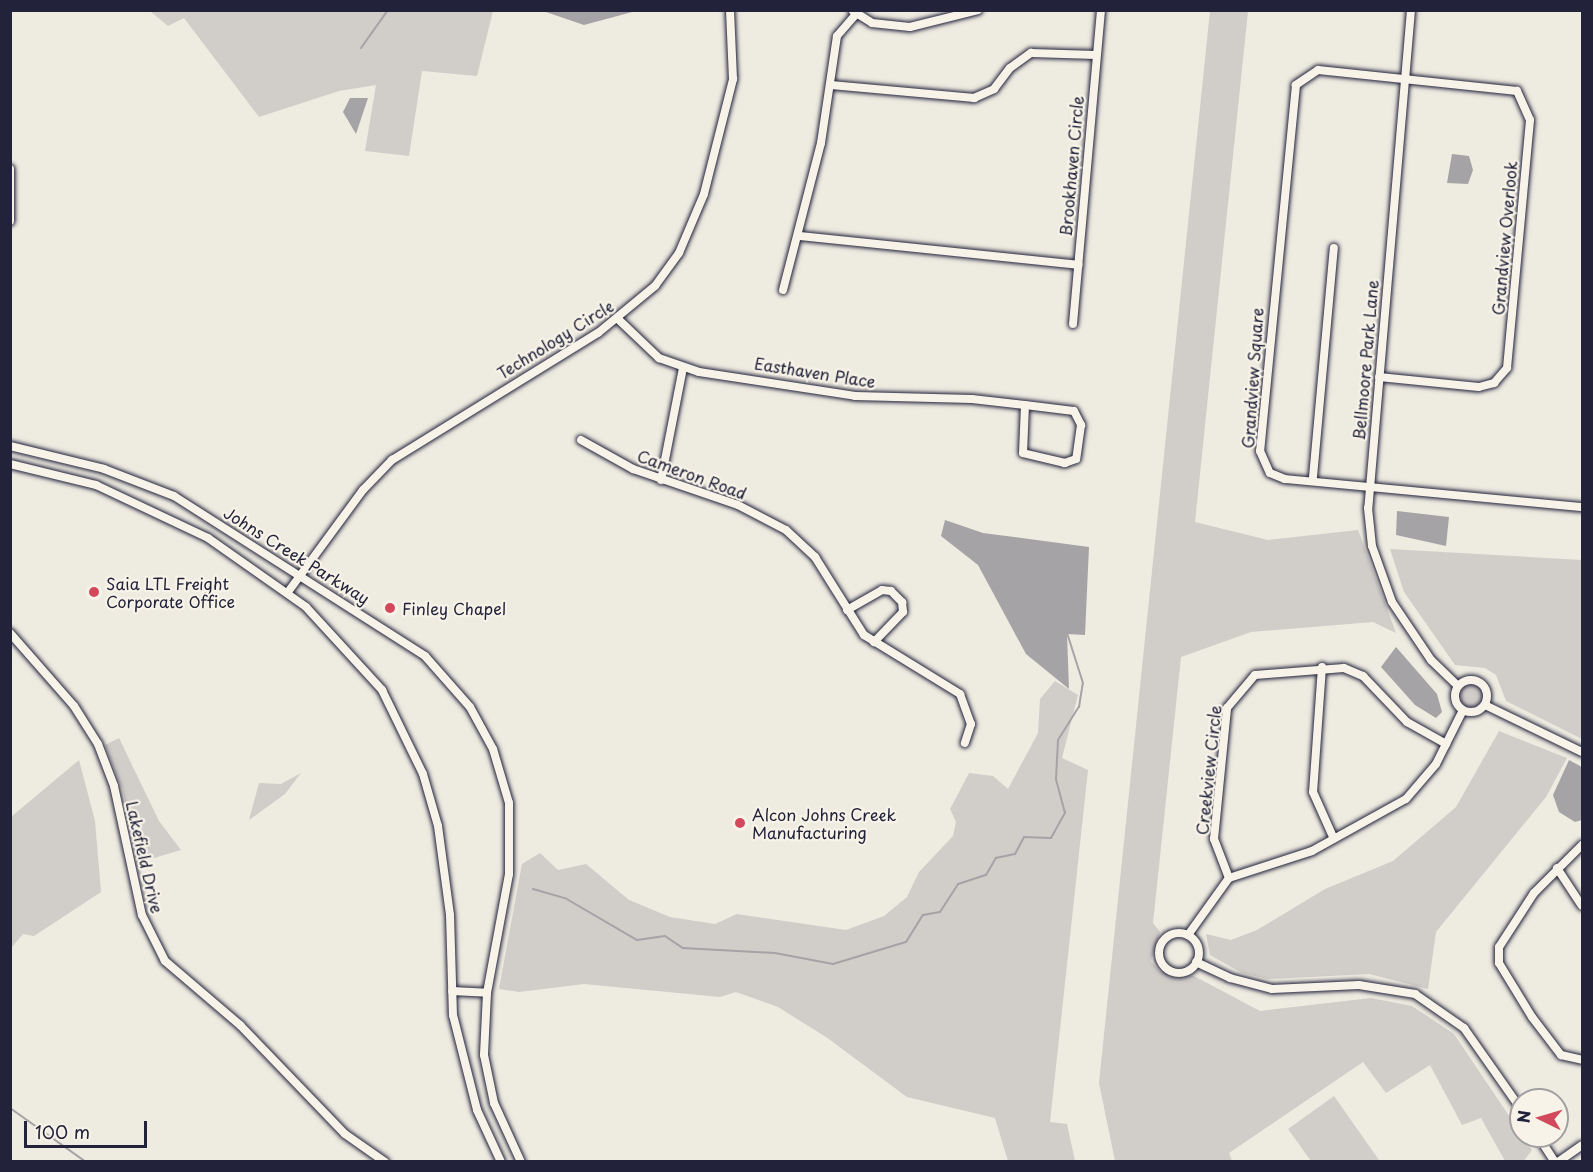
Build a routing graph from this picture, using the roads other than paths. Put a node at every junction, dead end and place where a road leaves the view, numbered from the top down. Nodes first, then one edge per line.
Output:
1 (730, 10) edge
2 (978, 10) edge
3 (1101, 10) edge
4 (1412, 10) edge
5 (854, 12) edge
6 (1096, 55) junction
7 (1405, 77) junction
8 (831, 86) junction
9 (10, 169) edge
10 (10, 221) edge
11 (799, 236) junction
12 (1334, 248) dead end
13 (1078, 265) junction
14 (783, 290) dead end
15 (618, 319) junction
16 (1073, 324) dead end
17 (682, 368) junction
18 (1379, 377) junction
19 (1025, 405) junction
20 (581, 440) dead end
21 (10, 446) edge
22 (10, 464) edge
23 (1313, 477) dead end
24 (661, 480) junction
25 (1369, 488) junction
26 (1582, 507) edge
27 (302, 575) junction
28 (288, 592) junction
29 (847, 610) junction
30 (10, 633) edge
31 (874, 642) junction
32 (1322, 667) junction
33 (1458, 686) junction
34 (1485, 705) junction
35 (1463, 710) junction
36 (965, 743) dead end
37 (1446, 744) junction
38 (1582, 752) edge
39 (1334, 839) junction
40 (1582, 845) edge
41 (1557, 868) junction
42 (1229, 878) junction
43 (1582, 906) edge
44 (1188, 935) junction
45 (1196, 962) junction
46 (452, 991) junction
47 (487, 993) junction
48 (1582, 1059) edge
49 (1509, 1092) edge
50 (1582, 1145) edge
51 (1547, 1148) edge
52 (519, 1158) edge
53 (386, 1161) edge
54 (501, 1161) edge
55 (1556, 1161) edge

1 - 15 street, Technology Circle
2 - 5 street
3 - 6 street, Brookhaven Circle
4 - 7 street, Bellmoore Park Lane
5 - 8 street
6 - 8 street
6 - 13 street, Brookhaven Circle
7 - 18 street, Bellmoore Park Lane
7 - 18 street, Grandview Overlook
7 - 25 street, Grandview Square
8 - 11 street
9 - 10 street
11 - 13 street
11 - 14 street
12 - 23 street
13 - 16 street, Brookhaven Circle
15 - 17 street, Easthaven Place
15 - 27 street, Technology Circle
17 - 19 street, Easthaven Place
17 - 24 street
18 - 25 street, Bellmoore Park Lane
19 - 19 street, Easthaven Place
20 - 24 street, Cameron Road
21 - 27 street, Johns Creek Parkway
22 - 28 street, Johns Creek Parkway
24 - 29 street, Cameron Road
25 - 26 street, Grandview Square
25 - 33 street, Bellmoore Park Lane
27 - 28 street, Technology Circle
27 - 47 street, Johns Creek Parkway
28 - 46 street, Johns Creek Parkway
29 - 31 street, Cameron Road
29 - 31 street
30 - 53 street, Lakefield Drive
31 - 36 street, Cameron Road
32 - 37 street, Creekview Circle
32 - 39 street
32 - 42 street, Creekview Circle
33 - 34 street
33 - 35 street
34 - 35 street
34 - 38 street
35 - 37 street
37 - 39 street
39 - 42 street
40 - 41 street
41 - 43 street
41 - 48 street
42 - 44 street
44 - 45 street
44 - 45 street
45 - 49 street
46 - 47 street
46 - 54 street, Johns Creek Parkway
47 - 52 street, Johns Creek Parkway
50 - 55 street
51 - 55 street
52 - 54 street

